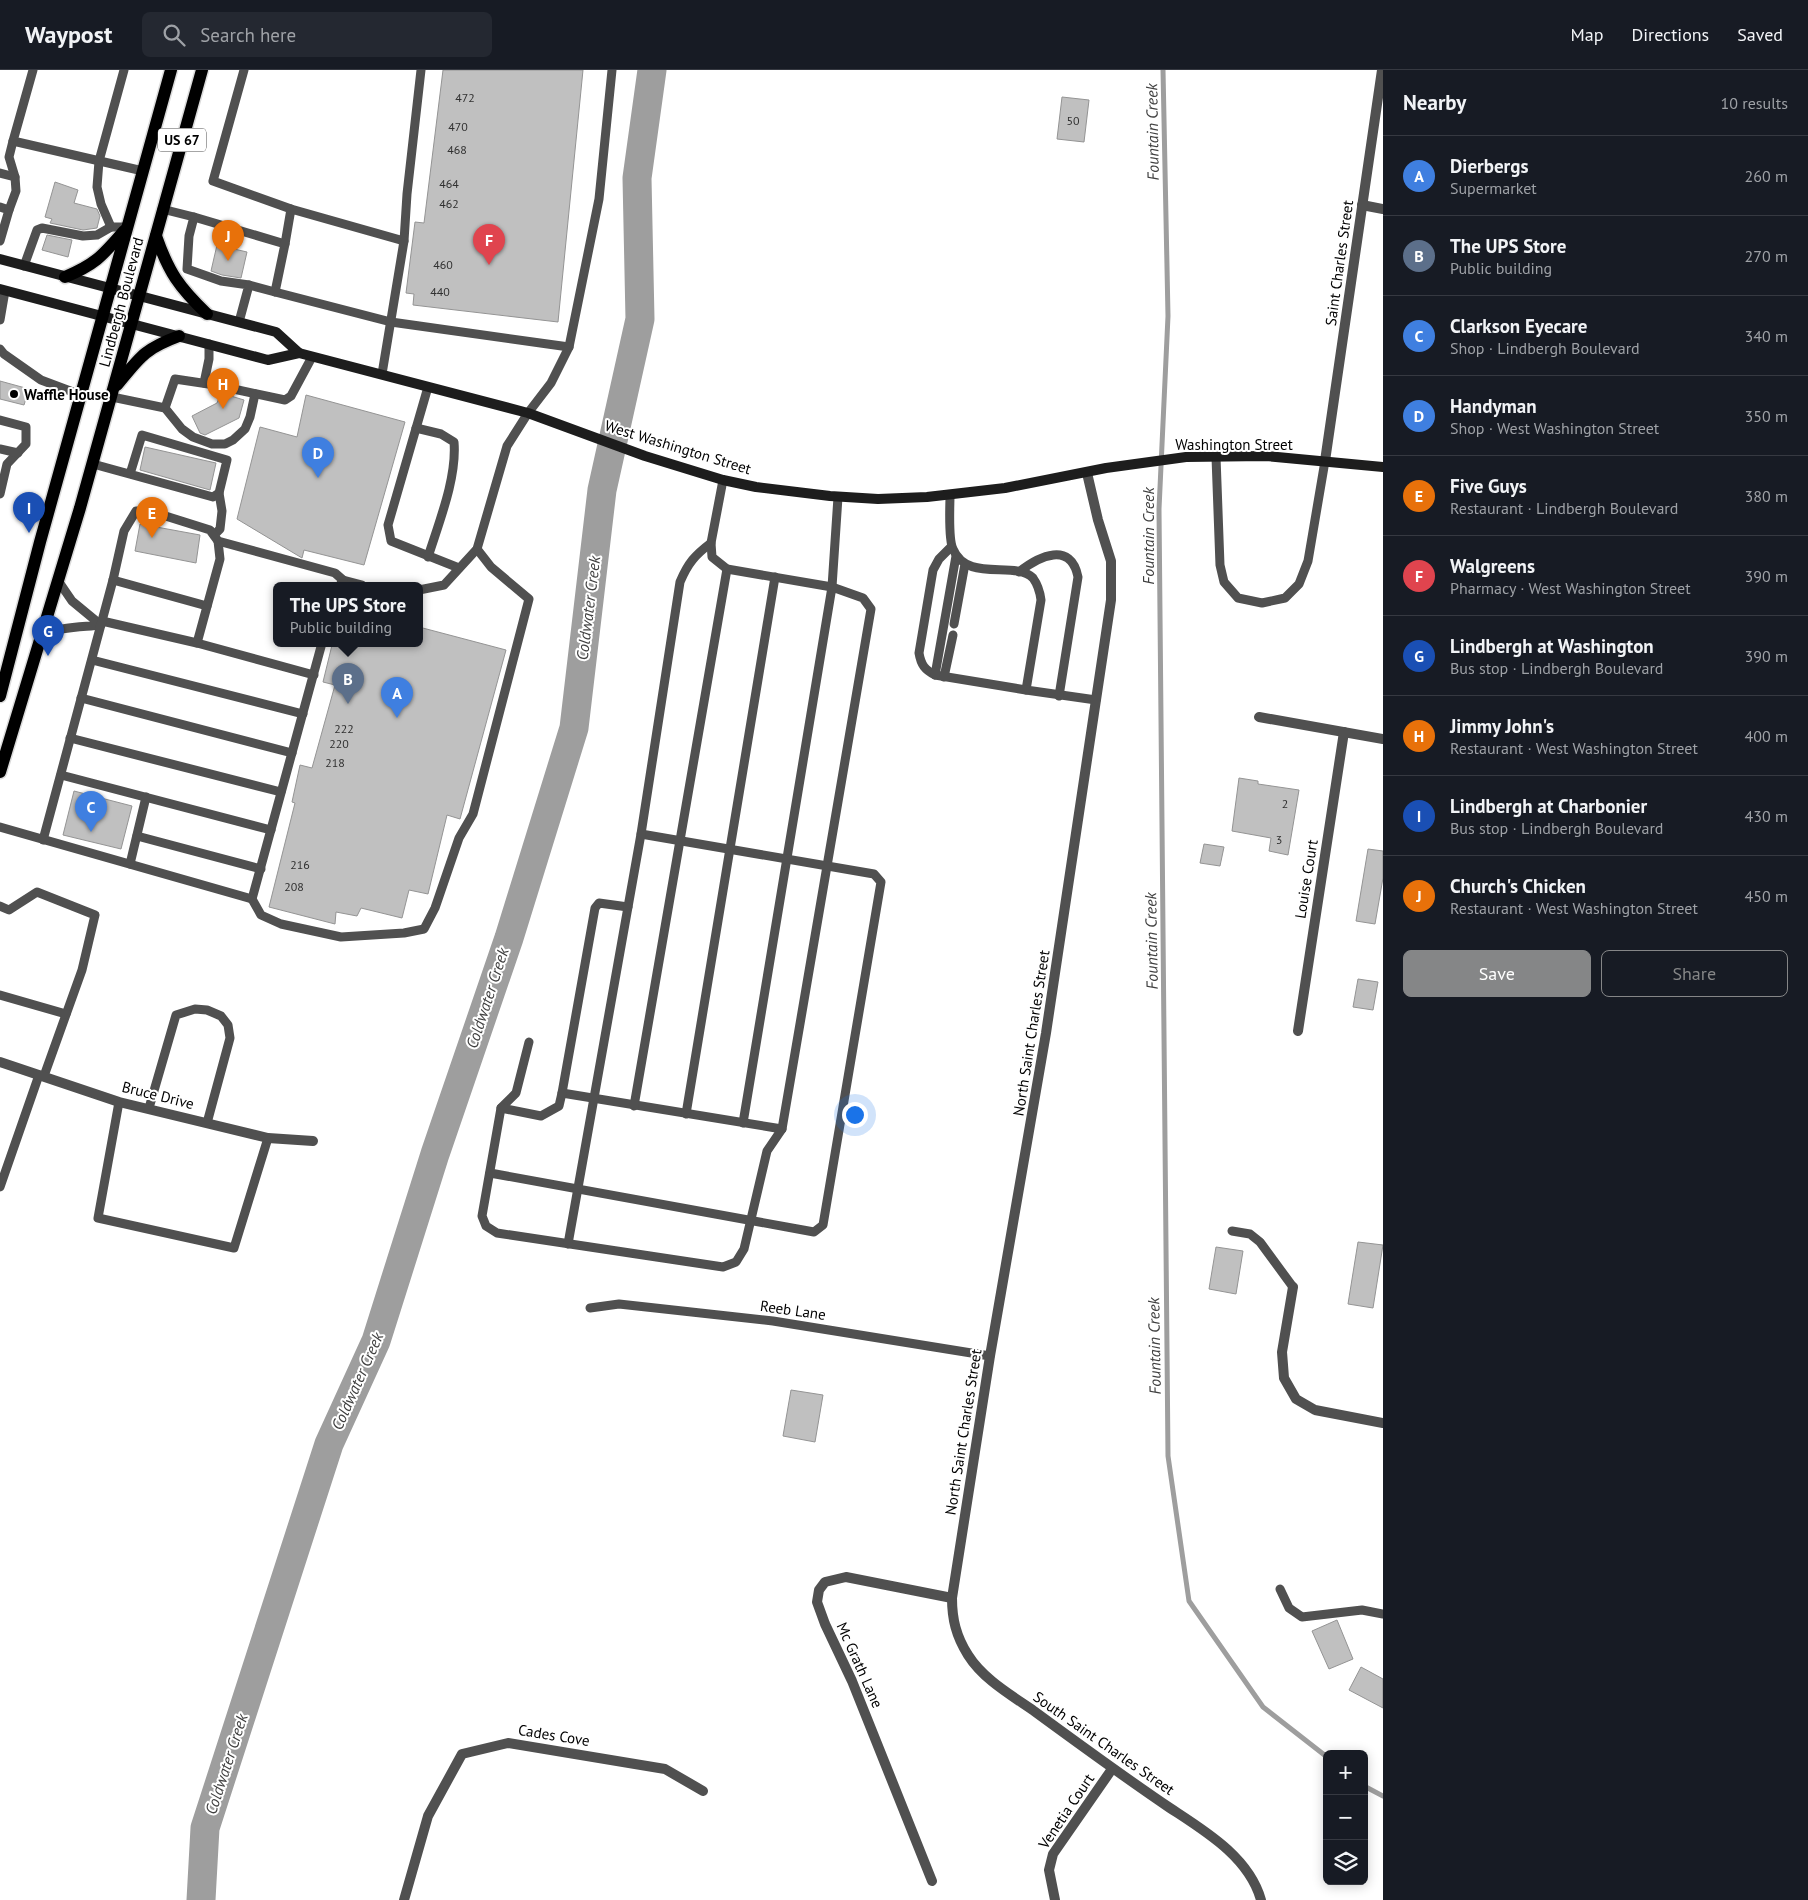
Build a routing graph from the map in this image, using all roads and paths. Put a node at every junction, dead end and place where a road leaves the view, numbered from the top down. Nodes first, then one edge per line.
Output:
1 (32, 70) edge
2 (124, 70) edge
3 (171, 70) edge
4 (202, 70) edge
5 (244, 70) edge
6 (421, 70) edge
7 (612, 70) edge
8 (1382, 70) edge
9 (13, 141) junction
10 (99, 161) junction
11 (143, 170) junction
12 (0, 173) edge
13 (15, 177) junction
14 (1362, 205) junction
15 (1383, 208) edge
16 (5, 209) edge
17 (291, 209) junction
18 (162, 210) junction
19 (194, 217) junction
20 (111, 227) junction
21 (127, 227) junction
22 (156, 236) junction
23 (0, 241) edge
24 (404, 241) junction
25 (285, 244) junction
26 (0, 259) edge
27 (24, 266) junction
28 (65, 277) junction
29 (249, 286) junction
30 (110, 288) junction
31 (3, 290) edge
32 (275, 292) junction
33 (140, 296) junction
34 (207, 314) junction
35 (103, 316) junction
36 (0, 320) edge
37 (239, 322) junction
38 (391, 322) junction
39 (132, 324) junction
40 (179, 336) junction
41 (209, 344) junction
42 (569, 347) junction
43 (0, 349) edge
44 (299, 353) junction
45 (312, 357) junction
46 (382, 374) junction
47 (204, 383) junction
48 (428, 387) junction
49 (113, 393) junction
50 (255, 394) junction
51 (81, 395) junction
52 (165, 408) junction
53 (528, 413) junction
54 (0, 420) edge
55 (416, 428) junction
56 (0, 449) edge
57 (18, 453) junction
58 (1216, 457) junction
59 (1325, 461) junction
60 (93, 464) junction
61 (1383, 467) edge
62 (1087, 473) junction
63 (130, 474) junction
64 (723, 480) junction
65 (219, 493) junction
66 (0, 494) edge
67 (950, 495) junction
68 (838, 496) junction
69 (216, 538) junction
70 (711, 543) junction
71 (951, 547) junction
72 (477, 549) junction
73 (956, 556) junction
74 (428, 557) junction
75 (965, 564) junction
76 (459, 568) junction
77 (727, 569) junction
78 (1019, 572) junction
79 (775, 577) junction
80 (113, 580) junction
81 (59, 582) junction
82 (341, 582) edge
83 (832, 587) junction
84 (423, 589) edge
85 (208, 606) junction
86 (102, 623) junction
87 (954, 624) dead end
88 (44, 632) junction
89 (953, 635) dead end
90 (197, 643) junction
91 (321, 647) edge
92 (92, 660) junction
93 (4, 666) edge
94 (314, 675) junction
95 (940, 676) junction
96 (1026, 690) junction
97 (0, 696) edge
98 (1059, 696) junction
99 (81, 698) junction
100 (1096, 700) junction
101 (303, 714) junction
102 (1259, 717) dead end
103 (1344, 732) junction
104 (70, 738) junction
105 (1383, 739) edge
106 (292, 753) junction
107 (0, 772) edge
108 (61, 775) junction
109 (282, 792) junction
110 (146, 797) junction
111 (0, 827) edge
112 (271, 830) junction
113 (641, 834) junction
114 (137, 836) junction
115 (43, 840) junction
116 (679, 841) junction
117 (729, 849) junction
118 (786, 859) junction
119 (130, 864) junction
120 (827, 866) junction
121 (261, 869) junction
122 (252, 899) junction
123 (0, 906) edge
124 (628, 907) junction
125 (0, 995) edge
126 (66, 1014) junction
127 (1298, 1031) dead end
128 (529, 1042) dead end
129 (0, 1062) edge
130 (41, 1076) junction
131 (562, 1093) junction
132 (593, 1099) junction
133 (119, 1102) junction
134 (634, 1106) junction
135 (149, 1108) junction
136 (502, 1108) junction
137 (686, 1114) junction
138 (743, 1123) junction
139 (207, 1124) junction
140 (782, 1129) junction
141 (268, 1138) junction
142 (313, 1140) dead end
143 (490, 1173) junction
144 (0, 1187) edge
145 (577, 1189) junction
146 (750, 1220) junction
147 (1232, 1231) dead end
148 (568, 1244) junction
149 (1293, 1287) joint
150 (590, 1308) dead end
151 (990, 1356) junction
152 (1383, 1423) edge
153 (1280, 1589) dead end
154 (952, 1598) junction
155 (1383, 1614) edge
156 (1112, 1769) junction
157 (703, 1790) dead end
158 (932, 1881) dead end
159 (404, 1900) edge
160 (1055, 1900) edge
161 (1262, 1900) edge

1 - 9 lane
2 - 10 lane
3 - 11 main road, Lindbergh Boulevard / US 67
4 - 18 main road, Lindbergh Boulevard / US 67
5 - 17 lane
6 - 24 lane
7 - 42 lane
8 - 14 street, Saint Charles Street
9 - 10 lane
9 - 13 lane
10 - 11 lane
10 - 20 lane
11 - 21 main road, Lindbergh Boulevard / US 67
12 - 13 lane
13 - 16 lane
14 - 15 street
14 - 59 street, Saint Charles Street
16 - 23 lane
17 - 24 lane
17 - 25 lane
18 - 19 lane
18 - 22 main road, Lindbergh Boulevard / US 67
19 - 25 lane
19 - 29 lane
20 - 21 lane
20 - 27 lane
21 - 28 main road
21 - 30 main road, Lindbergh Boulevard / US 67
22 - 33 main road, Lindbergh Boulevard / US 67
22 - 34 main road
24 - 38 lane
25 - 32 lane
26 - 27 main road, West Washington Street
27 - 28 main road, West Washington Street
28 - 30 main road, West Washington Street
29 - 32 lane
29 - 37 lane
30 - 33 main road, West Washington Street
30 - 35 main road, Lindbergh Boulevard / US 67
31 - 35 main road, West Washington Street
31 - 36 lane
32 - 38 lane
33 - 34 main road, West Washington Street
33 - 39 main road, Lindbergh Boulevard / US 67
34 - 37 main road, West Washington Street
35 - 39 main road, West Washington Street
35 - 51 main road, Lindbergh Boulevard / US 67
37 - 44 main road, West Washington Street
38 - 42 lane
38 - 46 lane
39 - 40 main road, West Washington Street
39 - 49 main road, Lindbergh Boulevard / US 67
40 - 41 main road, West Washington Street
40 - 49 main road
41 - 44 main road, West Washington Street
41 - 47 lane
42 - 53 lane
43 - 51 lane
44 - 45 main road, West Washington Street
45 - 46 main road, West Washington Street
45 - 50 lane
46 - 48 main road, West Washington Street
47 - 50 lane
47 - 52 lane
48 - 53 main road, West Washington Street
48 - 55 lane
49 - 52 lane
49 - 60 main road, Lindbergh Boulevard / US 67
50 - 52 lane
51 - 93 main road, Lindbergh Boulevard / US 67
53 - 64 main road, West Washington Street
53 - 72 lane
54 - 57 lane
55 - 74 lane
55 - 74 lane
56 - 57 lane
57 - 66 lane
58 - 59 main road, Washington Street
58 - 59 lane
58 - 62 main road, Washington Street
59 - 61 main road, Washington Street
60 - 63 lane
60 - 81 main road, Lindbergh Boulevard / US 67
62 - 67 main road, West Washington Street
62 - 100 street, North Saint Charles Street
63 - 65 lane
63 - 65 lane
64 - 68 main road, West Washington Street
64 - 70 lane
65 - 69 lane
67 - 68 main road, West Washington Street
67 - 71 lane
68 - 83 lane
69 - 80 lane
69 - 82 lane
69 - 85 lane
70 - 77 lane
70 - 113 lane
71 - 73 lane
71 - 95 lane
72 - 76 lane
72 - 122 lane
73 - 75 lane
73 - 95 lane
74 - 76 lane
75 - 78 lane
75 - 87 lane
76 - 84 lane
77 - 79 lane
77 - 116 lane
78 - 96 lane
78 - 98 lane
79 - 83 lane
79 - 117 lane
80 - 85 lane
80 - 86 lane
81 - 86 lane
81 - 88 main road, Lindbergh Boulevard / US 67
83 - 118 lane
83 - 120 lane
85 - 90 lane
86 - 88 lane
86 - 90 lane
86 - 92 lane
88 - 107 main road, Lindbergh Boulevard / US 67
89 - 95 lane
90 - 94 lane
91 - 94 lane
92 - 99 lane
92 - 101 lane
93 - 97 main road, Lindbergh Boulevard / US 67
94 - 101 lane
95 - 96 lane
96 - 98 lane
98 - 100 lane
99 - 104 lane
99 - 106 lane
100 - 151 street, North Saint Charles Street
101 - 106 lane
102 - 103 street
103 - 105 street
103 - 127 street, Louise Court
104 - 108 lane
104 - 109 lane
106 - 109 lane
108 - 110 lane
108 - 115 lane
109 - 112 lane
110 - 112 lane
110 - 114 lane
111 - 115 lane
112 - 121 lane
113 - 116 lane
113 - 124 lane
114 - 119 lane
114 - 121 lane
115 - 119 lane
116 - 117 lane
116 - 134 lane
117 - 118 lane
117 - 137 lane
118 - 120 lane
118 - 138 lane
119 - 122 lane
120 - 140 lane
120 - 146 lane
121 - 122 lane
123 - 126 lane
124 - 131 lane
124 - 132 lane
125 - 126 lane
126 - 130 lane
128 - 136 lane
129 - 130 street, Bruce Drive
130 - 133 street, Bruce Drive
130 - 144 lane
131 - 132 lane
131 - 136 lane
132 - 134 lane
132 - 145 lane
133 - 135 street, Bruce Drive
133 - 141 lane
134 - 137 lane
135 - 139 street, Bruce Drive
135 - 139 lane
136 - 143 lane
137 - 138 lane
138 - 140 lane
139 - 141 street, Bruce Drive
140 - 146 lane
141 - 142 street, Bruce Drive
143 - 145 lane
143 - 148 lane
145 - 146 lane
145 - 148 lane
146 - 148 lane
147 - 149 lane
149 - 152 street
150 - 151 lane, Reeb Lane
151 - 154 street, North Saint Charles Street
153 - 155 lane
154 - 156 street, South Saint Charles Street
154 - 158 street, Mc Grath Lane
156 - 160 street, Venetia Court
156 - 161 street, South Saint Charles Street
157 - 159 street, Cades Cove

